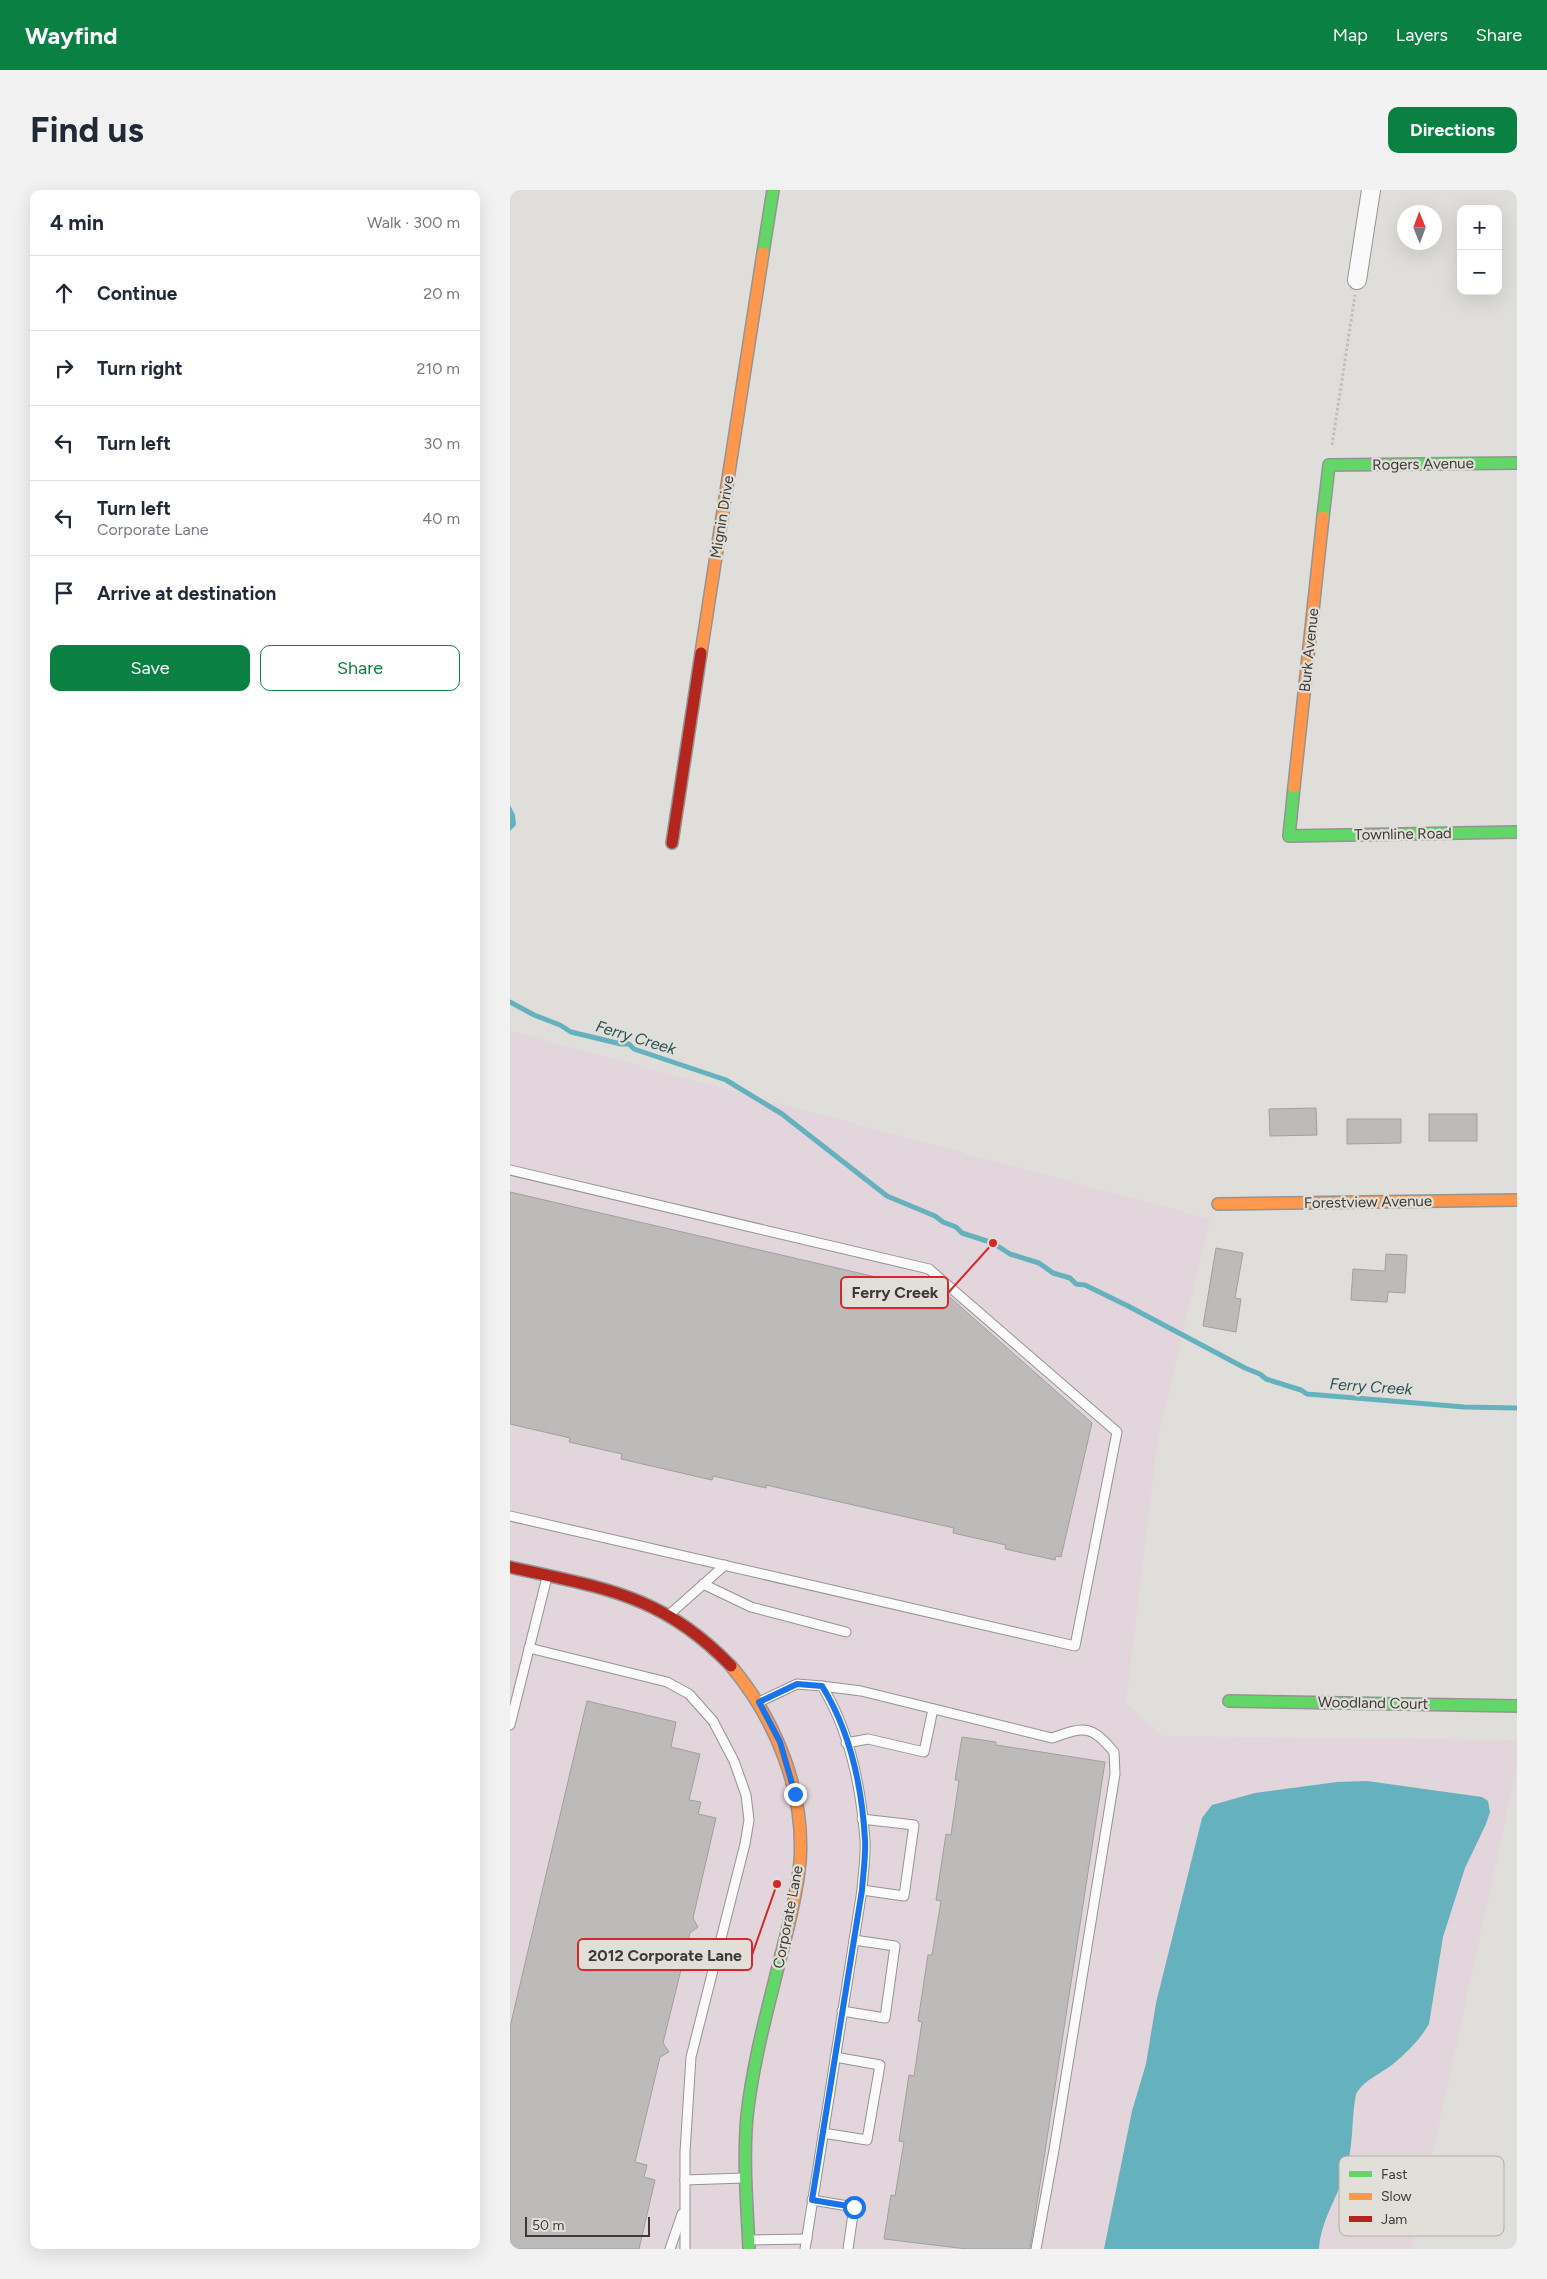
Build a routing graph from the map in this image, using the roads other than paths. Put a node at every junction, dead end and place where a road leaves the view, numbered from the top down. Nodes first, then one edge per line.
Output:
1 (773, 190) edge
2 (1371, 190) edge
3 (1358, 280) road end
4 (1517, 463) edge
5 (1329, 465) joint
6 (1517, 832) edge
7 (1289, 836) joint
8 (672, 843) dead end
9 (510, 1170) edge
10 (1517, 1200) edge
11 (1218, 1204) dead end
12 (510, 1516) edge
13 (725, 1565) junction
14 (510, 1567) edge
15 (548, 1576) junction
16 (703, 1584) junction
17 (669, 1615) junction
18 (846, 1632) dead end
19 (529, 1648) junction
20 (822, 1686) junction
21 (1229, 1700) dead end
22 (759, 1702) junction
23 (1517, 1706) edge
24 (933, 1709) junction
25 (510, 1725) edge
26 (846, 1742) junction
27 (862, 1819) junction
28 (862, 1890) junction
29 (854, 1940) junction
30 (842, 2011) junction
31 (835, 2057) junction
32 (823, 2133) junction
33 (746, 2178) junction
34 (685, 2180) junction
35 (812, 2200) junction
36 (685, 2207) junction
37 (807, 2239) junction
38 (749, 2244) edge
39 (670, 2249) edge
40 (685, 2249) edge
41 (805, 2249) edge
42 (848, 2249) edge
43 (1036, 2249) edge

1 - 8 street, Mignin Drive
2 - 3 street
4 - 5 street, Rogers Avenue
5 - 7 street, Burk Avenue
6 - 7 street, Townline Road
9 - 13 lane
10 - 11 street, Forestview Avenue
12 - 13 lane
13 - 16 lane
14 - 15 street, Corporate Lane
15 - 17 street, Corporate Lane
15 - 19 lane
16 - 17 lane
16 - 18 lane
17 - 22 street, Corporate Lane
19 - 25 lane
19 - 34 lane
20 - 22 lane
20 - 24 lane
20 - 26 lane
21 - 23 street, Woodland Court
22 - 33 street, Corporate Lane
24 - 26 lane
24 - 43 lane
26 - 27 lane
27 - 28 lane
27 - 28 lane
28 - 29 lane
29 - 30 lane
29 - 30 lane
30 - 31 lane
31 - 32 lane
31 - 32 lane
32 - 35 lane
33 - 34 lane
33 - 38 street, Corporate Lane
34 - 36 lane
35 - 37 lane
35 - 42 lane
36 - 39 lane
36 - 40 lane
37 - 38 lane
37 - 41 lane

